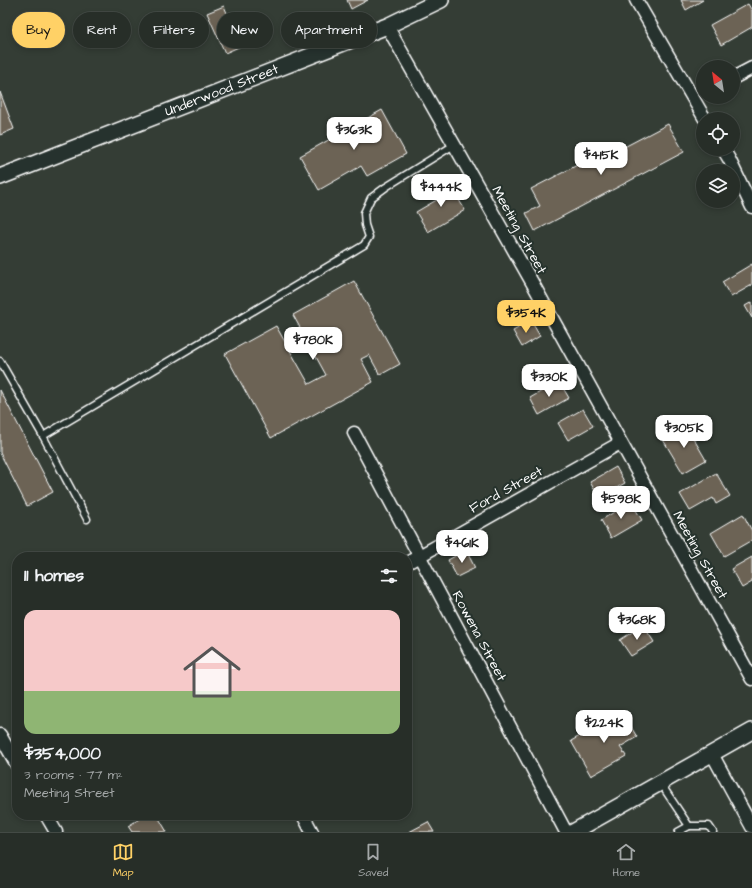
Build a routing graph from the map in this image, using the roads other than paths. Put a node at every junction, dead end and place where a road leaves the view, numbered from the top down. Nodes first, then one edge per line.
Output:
1 (441, 0) edge
2 (636, 0) edge
3 (387, 26) junction
4 (752, 68) edge
5 (740, 74) edge
6 (696, 93) edge
7 (454, 145) junction
8 (727, 156) edge
9 (0, 176) edge
10 (752, 207) edge
11 (0, 361) edge
12 (354, 433) dead end
13 (43, 436) junction
14 (620, 443) junction
15 (87, 519) dead end
16 (420, 556) junction
17 (412, 560) edge
18 (752, 679) edge
19 (752, 731) edge
20 (0, 735) edge
21 (712, 754) junction
22 (12, 756) edge
23 (661, 783) junction
24 (49, 820) edge
25 (306, 820) edge
26 (688, 826) junction
27 (752, 827) edge
28 (56, 832) edge
29 (312, 832) edge
30 (566, 832) edge
31 (573, 832) edge
32 (678, 832) edge
33 (713, 832) edge

1 - 3 street, Underwood Street
2 - 6 street
3 - 7 street, Meeting Street
3 - 9 street, Underwood Street
4 - 5 street
7 - 13 lane
7 - 14 street, Meeting Street
8 - 10 street
11 - 13 lane
12 - 16 street, Rowena Street
13 - 15 lane
14 - 16 street, Ford Street
14 - 18 street, Meeting Street
16 - 17 street, Ford Street
16 - 30 street, Rowena Street
19 - 21 street
20 - 22 street
21 - 23 street
21 - 27 street
23 - 26 lane
23 - 31 street
24 - 28 street
25 - 29 street
26 - 32 lane
26 - 33 lane

